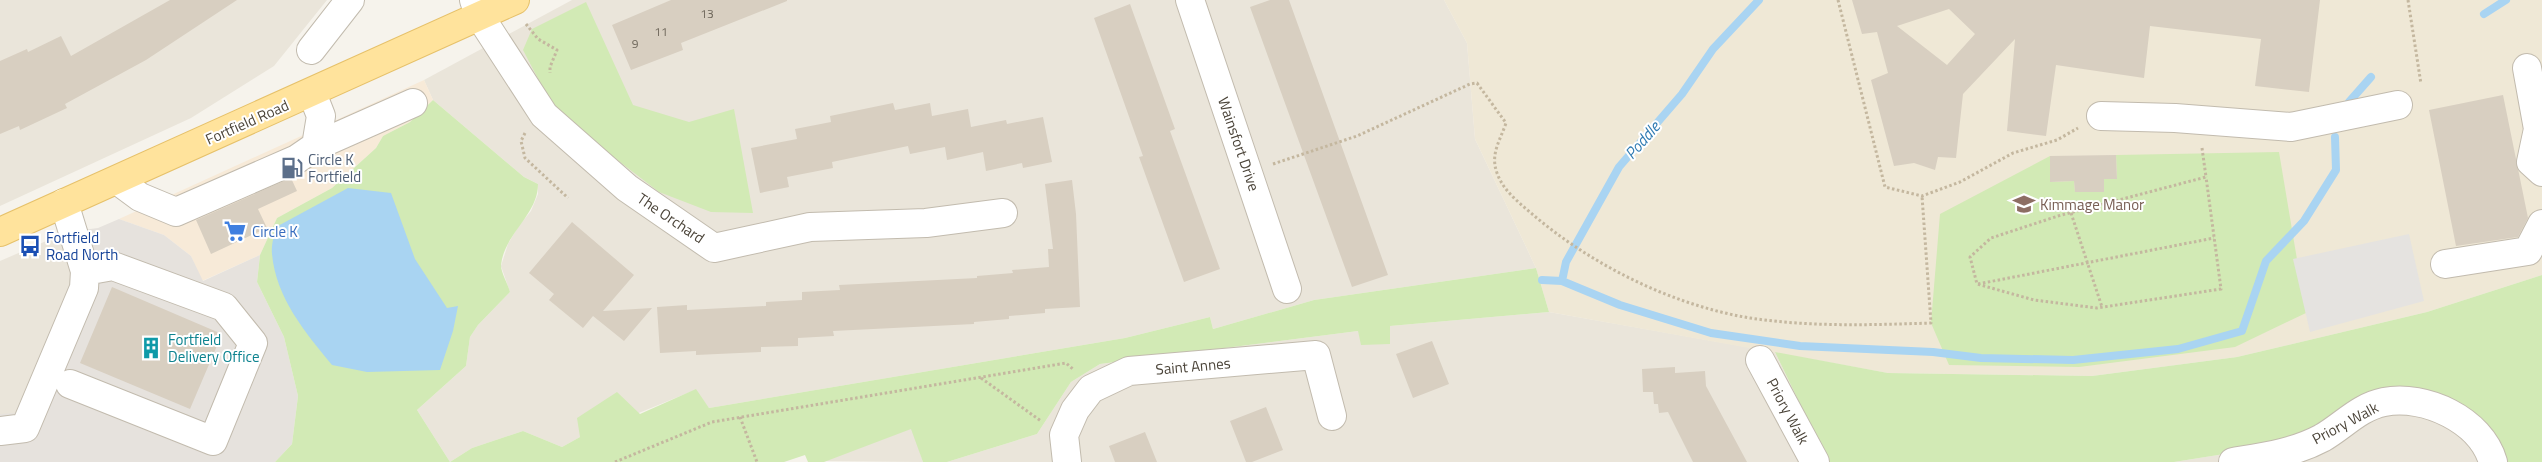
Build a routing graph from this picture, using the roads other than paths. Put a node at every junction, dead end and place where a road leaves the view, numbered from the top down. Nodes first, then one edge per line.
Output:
1 (350, 0) edge
2 (515, 0) edge
3 (1190, 0) edge
4 (476, 7) edge
5 (311, 50) dead end
6 (2527, 68) dead end
7 (312, 93) junction
8 (413, 103) dead end
9 (2398, 105) dead end
10 (2101, 116) road end
11 (316, 146) junction
12 (2542, 172) edge
13 (117, 180) junction
14 (64, 204) junction
15 (1003, 213) dead end
16 (2542, 224) edge
17 (0, 232) edge
18 (2445, 264) dead end
19 (86, 271) junction
20 (1287, 289) dead end
21 (1760, 360) dead end
22 (70, 384) dead end
23 (1332, 416) dead end
24 (0, 431) edge
25 (1067, 462) edge
26 (1815, 462) edge
27 (2233, 462) edge
28 (2493, 462) edge

1 - 5 street
2 - 4 main road, Fortfield Road
3 - 20 street, Wainsfort Drive
4 - 7 main road, Fortfield Road
4 - 15 street, The Orchard
6 - 12 street
7 - 11 street
7 - 13 main road, Fortfield Road
8 - 11 street
9 - 10 street
11 - 13 street
13 - 14 main road, Fortfield Road
14 - 17 main road, Fortfield Road
14 - 19 street
16 - 18 street
19 - 22 street
19 - 24 street
21 - 26 street, Priory Walk
23 - 25 street, Saint Annes
27 - 28 street, Priory Walk

